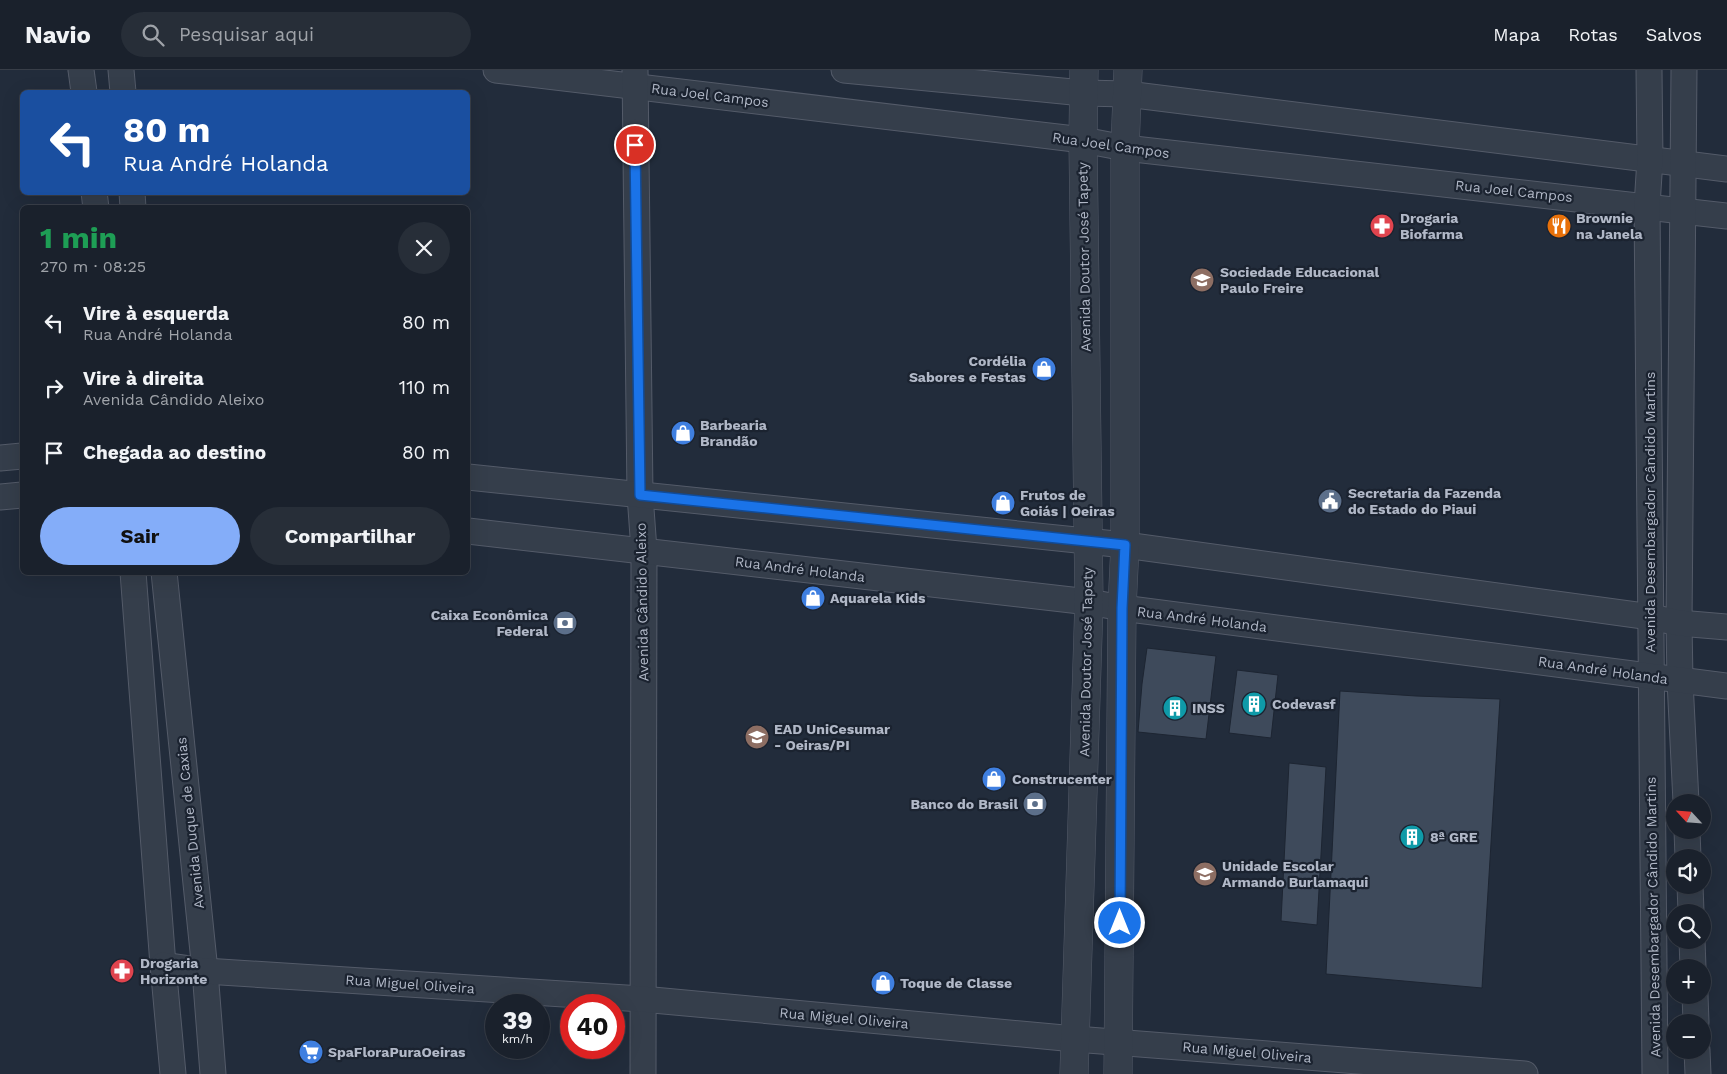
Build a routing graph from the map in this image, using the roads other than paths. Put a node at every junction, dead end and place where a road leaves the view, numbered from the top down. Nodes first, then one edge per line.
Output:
1 (81, 70) edge
2 (121, 70) edge
3 (496, 70) edge
4 (844, 70) edge
5 (1649, 70) edge
6 (1684, 70) edge
7 (635, 78) edge
8 (1084, 82) edge
9 (1128, 82) edge
10 (84, 90) edge
11 (123, 90) edge
12 (1083, 140) junction
13 (1124, 148) junction
14 (1650, 159) junction
15 (1682, 164) junction
16 (1727, 169) edge
17 (1648, 206) junction
18 (1682, 211) junction
19 (1727, 216) edge
20 (20, 456) edge
21 (0, 458) edge
22 (470, 478) edge
23 (20, 495) edge
24 (640, 495) junction
25 (0, 498) edge
26 (470, 531) edge
27 (1088, 541) junction
28 (1125, 545) junction
29 (644, 550) junction
30 (133, 575) edge
31 (164, 575) edge
32 (1089, 602) junction
33 (1122, 608) junction
34 (1650, 617) junction
35 (1679, 623) junction
36 (1727, 627) edge
37 (1651, 676) junction
38 (1680, 681) junction
39 (1727, 686) edge
40 (1686, 794) edge
41 (163, 965) junction
42 (205, 971) junction
43 (642, 999) junction
44 (1074, 1039) junction
45 (1119, 1041) junction
46 (1697, 1059) edge
47 (173, 1074) edge
48 (213, 1074) edge
49 (643, 1074) edge
50 (1074, 1074) edge
51 (1118, 1074) edge
52 (1525, 1074) edge
53 (1655, 1074) edge
54 (1698, 1074) edge

1 - 10 street
2 - 11 street
3 - 7 street, Rua Joel Campos
4 - 8 street
5 - 14 street, Avenida Desembargador Cândido Martins
6 - 15 street
7 - 12 street, Rua Joel Campos
7 - 24 street, Avenida Cândido Aleixo
8 - 9 street
8 - 12 street, Avenida Doutor José Tapety
9 - 13 street
9 - 14 street
12 - 13 street, Rua Joel Campos
12 - 27 street, Avenida Doutor José Tapety
13 - 17 street, Rua Joel Campos
13 - 28 street
14 - 15 street
14 - 17 street, Avenida Desembargador Cândido Martins
15 - 16 street
15 - 18 street
17 - 18 street, Rua Joel Campos
17 - 34 street, Avenida Desembargador Cândido Martins
18 - 19 street, Rua Joel Campos
18 - 35 street
20 - 21 street
22 - 24 street
23 - 25 street
24 - 27 street
24 - 29 street, Avenida Cândido Aleixo
26 - 29 street, Rua André Holanda
27 - 28 street
27 - 32 street, Avenida Doutor José Tapety
28 - 33 street
28 - 34 street
29 - 32 street, Rua André Holanda
29 - 43 street, Avenida Cândido Aleixo
30 - 41 street
31 - 42 street, Avenida Duque de Caxias
32 - 33 street, Rua André Holanda
32 - 44 street, Avenida Doutor José Tapety
33 - 37 street, Rua André Holanda
33 - 45 street
34 - 35 street
34 - 37 street, Avenida Desembargador Cândido Martins
35 - 36 street
35 - 38 street
37 - 38 street, Rua André Holanda
37 - 53 street, Avenida Desembargador Cândido Martins
38 - 39 street, Rua André Holanda
38 - 40 street
41 - 42 street, Rua Miguel Oliveira
41 - 47 street
42 - 43 street, Rua Miguel Oliveira
42 - 48 street, Avenida Duque de Caxias
43 - 44 street, Rua Miguel Oliveira
43 - 49 street, Avenida Cândido Aleixo
44 - 45 street, Rua Miguel Oliveira
44 - 50 street, Avenida Doutor José Tapety
45 - 51 street
45 - 52 street, Rua Miguel Oliveira
46 - 54 street

